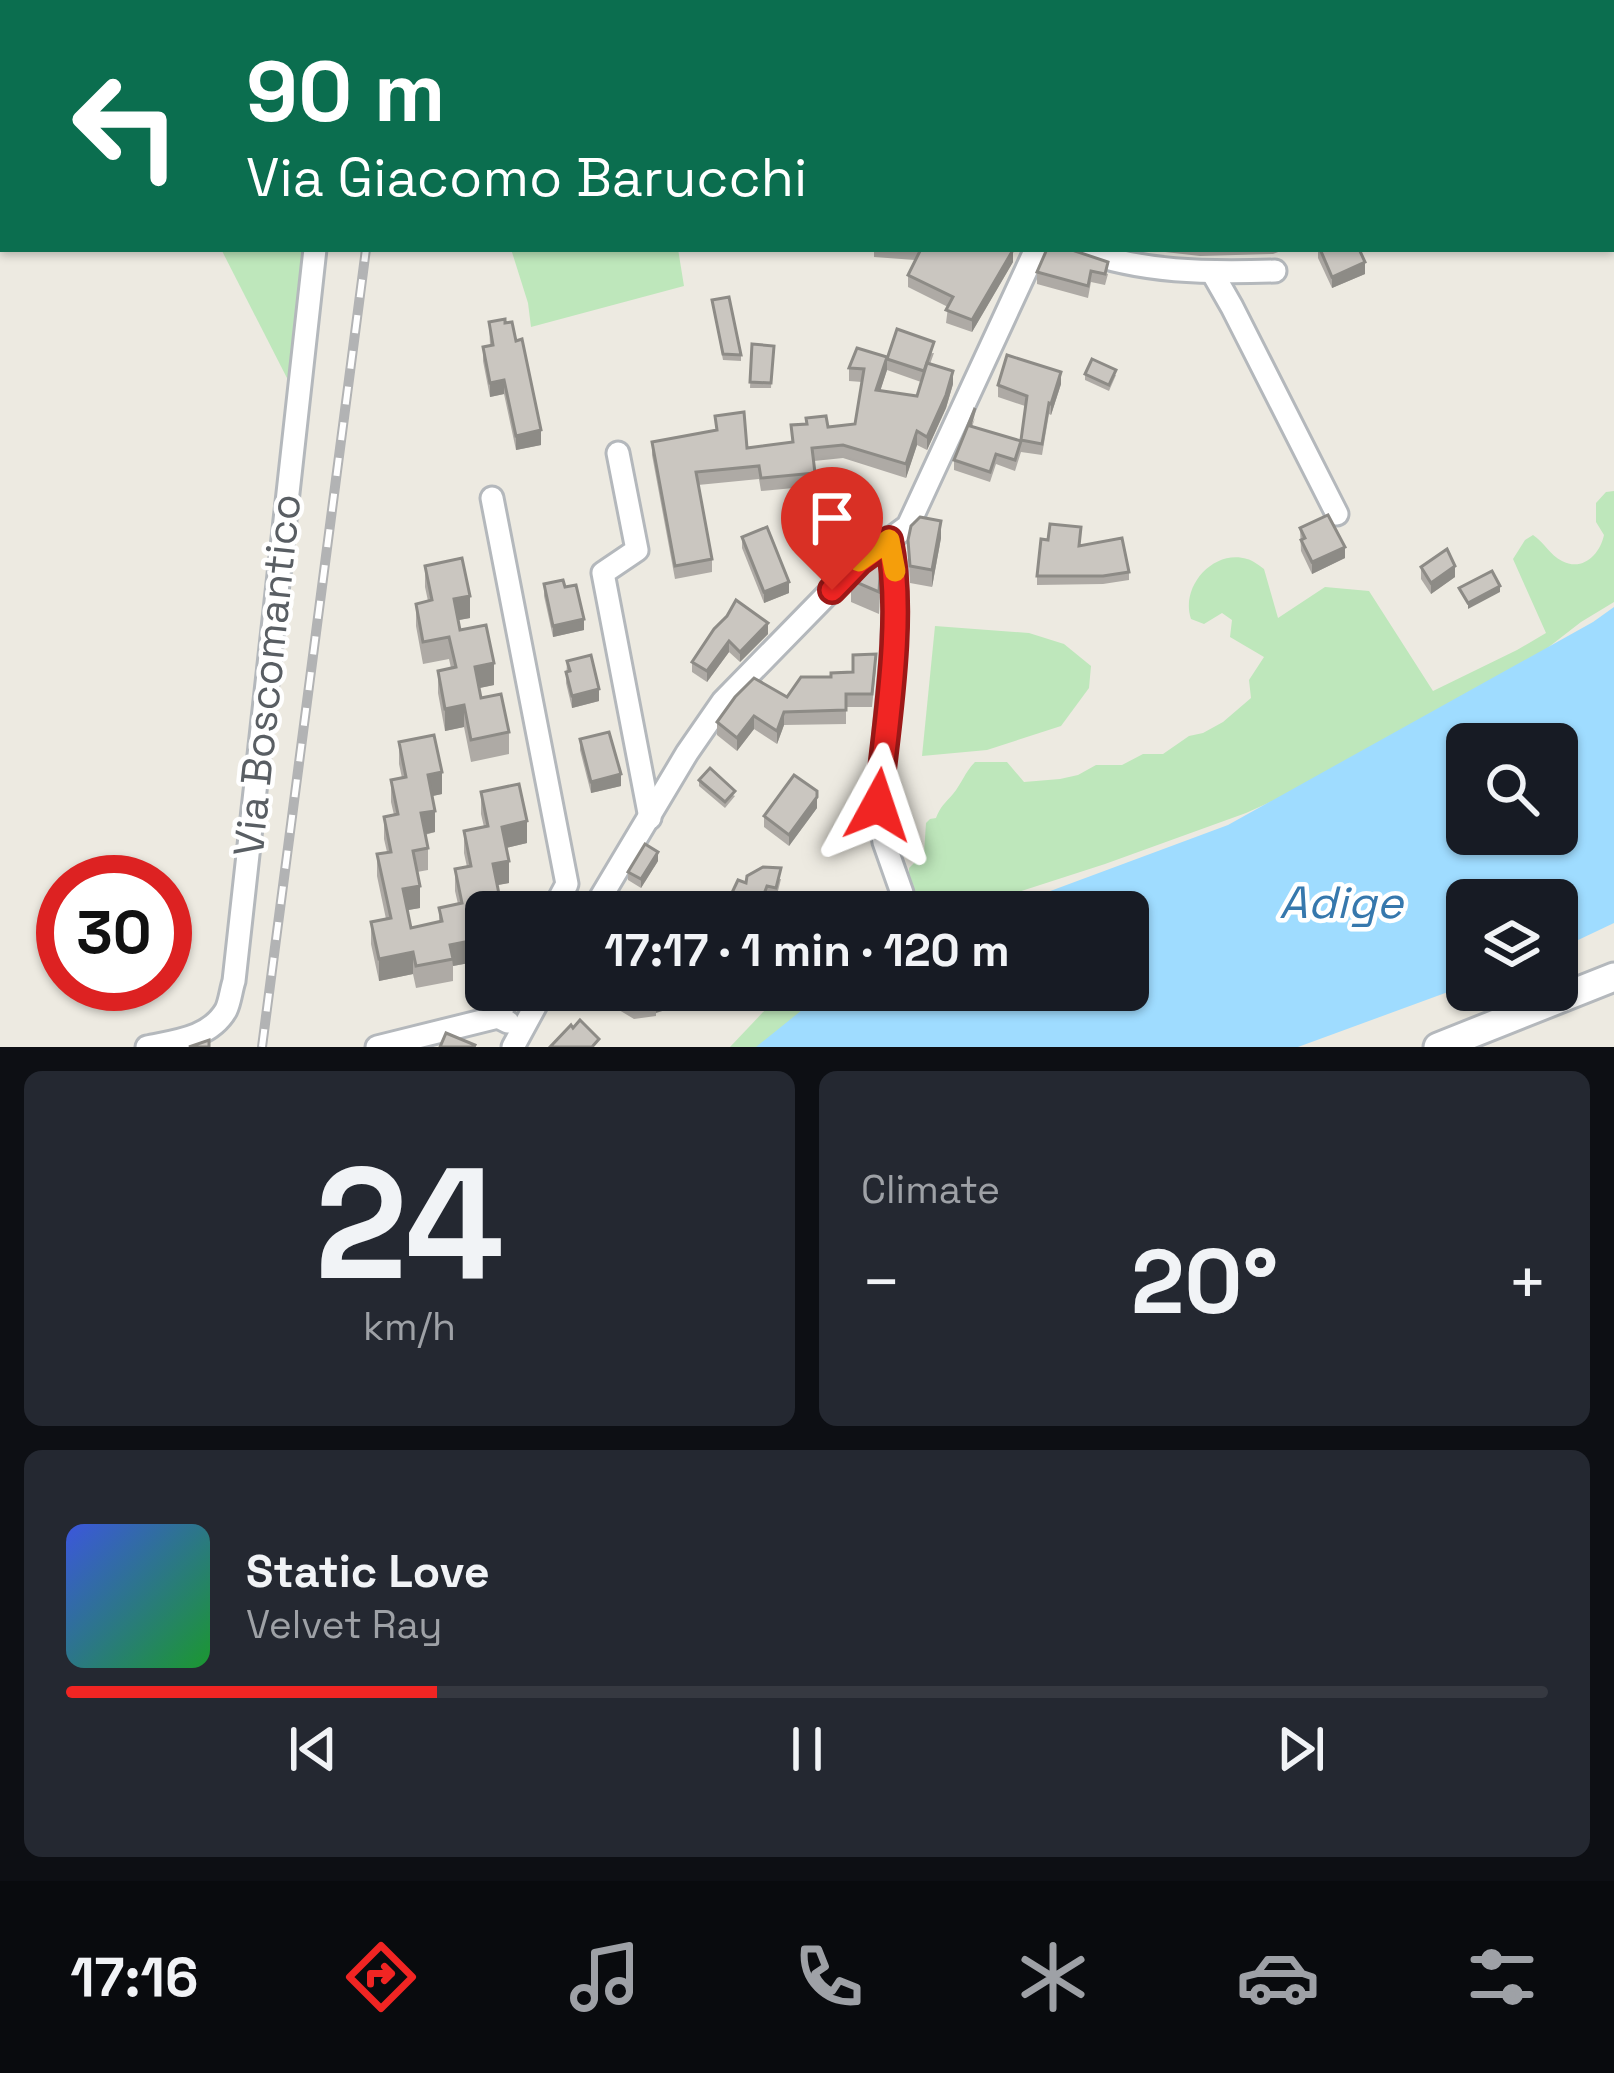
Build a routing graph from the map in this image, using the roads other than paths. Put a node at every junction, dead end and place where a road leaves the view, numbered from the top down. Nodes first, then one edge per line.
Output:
1 (315, 252) edge
2 (1035, 252) edge
3 (1089, 252) edge
4 (1275, 271) dead end
5 (1212, 272) junction
6 (618, 453) dead end
7 (491, 498) dead end
8 (1337, 514) dead end
9 (889, 540) junction
10 (650, 818) junction
11 (563, 891) edge
12 (605, 891) edge
13 (901, 891) edge
14 (1614, 977) edge
15 (501, 1011) edge
16 (532, 1011) edge
17 (498, 1017) junction
18 (517, 1038) edge
19 (147, 1047) edge
20 (376, 1047) edge
21 (1438, 1047) edge

1 - 19 street, Via Boscomantico
2 - 9 street
3 - 5 street
4 - 5 street
5 - 8 street
6 - 10 street
7 - 11 street
9 - 10 street
9 - 13 street
10 - 12 street
14 - 21 street
15 - 17 street
16 - 18 street
17 - 18 street
17 - 20 street

